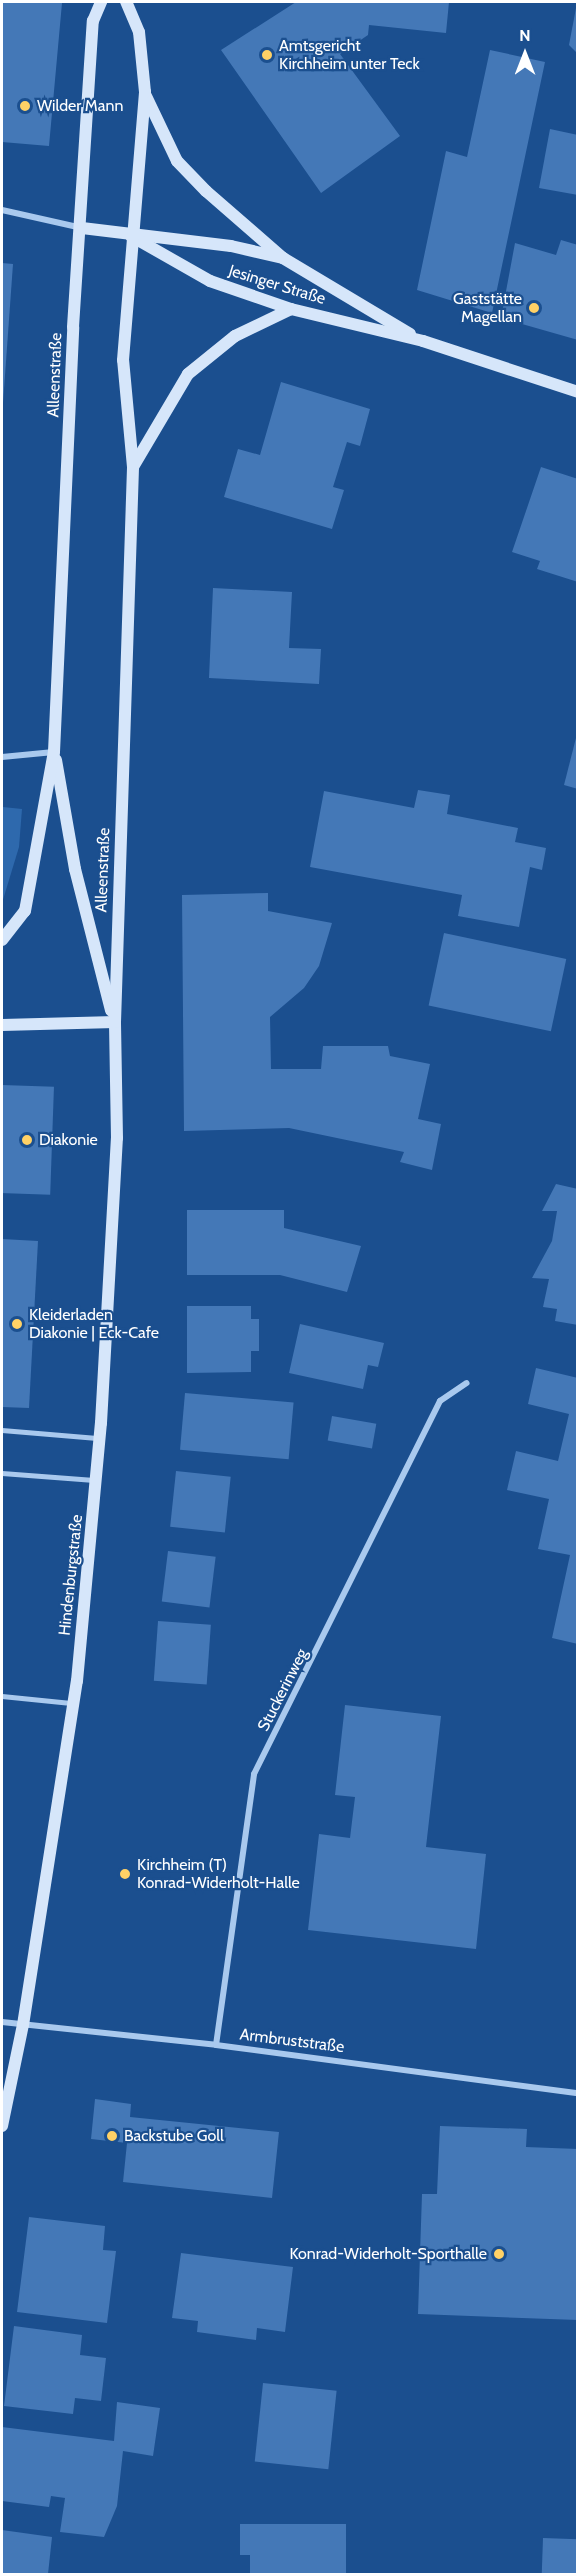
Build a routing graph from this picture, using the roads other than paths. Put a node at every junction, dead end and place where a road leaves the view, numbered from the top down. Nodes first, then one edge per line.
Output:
1 (101, 2) edge
2 (126, 2) edge
3 (145, 92) junction
4 (2, 210) edge
5 (82, 228) junction
6 (131, 236) junction
7 (283, 258) junction
8 (291, 309) junction
9 (423, 341) junction
10 (578, 392) edge
11 (133, 467) junction
12 (54, 752) junction
13 (2, 757) edge
14 (2, 940) edge
15 (115, 1022) junction
16 (2, 1024) edge
17 (467, 1383) dead end
18 (2, 1430) edge
19 (100, 1438) junction
20 (2, 1473) edge
21 (97, 1481) junction
22 (2, 1696) edge
23 (74, 1703) junction
24 (2, 2022) edge
25 (23, 2025) junction
26 (216, 2045) junction
27 (578, 2093) edge
28 (2, 2126) edge

1 - 5 main road, Alleenstraße
2 - 3 main road, Alleenstraße
3 - 6 main road, Alleenstraße
3 - 7 main road, Jesinger Straße
4 - 5 street
5 - 6 main road, Jesinger Straße
5 - 12 main road, Alleenstraße
6 - 7 main road, Jesinger Straße
6 - 8 main road, Jesinger Straße
6 - 11 main road, Alleenstraße
7 - 9 main road, Jesinger Straße
8 - 9 main road, Jesinger Straße
8 - 11 main road, Alleenstraße
9 - 10 main road, Jesinger Straße
11 - 15 main road, Alleenstraße
12 - 13 street
12 - 14 main road, Alleenstraße
12 - 15 main road, Alleenstraße
15 - 16 main road
15 - 19 main road, Hindenburgstraße
17 - 26 street, Stuckerinweg
18 - 19 lane
19 - 21 main road, Hindenburgstraße
20 - 21 lane
21 - 23 main road, Hindenburgstraße
22 - 23 lane
23 - 25 main road, Hindenburgstraße
24 - 25 street, Armbruststraße
25 - 26 street, Armbruststraße
25 - 28 main road, Hindenburgstraße
26 - 27 street, Armbruststraße

